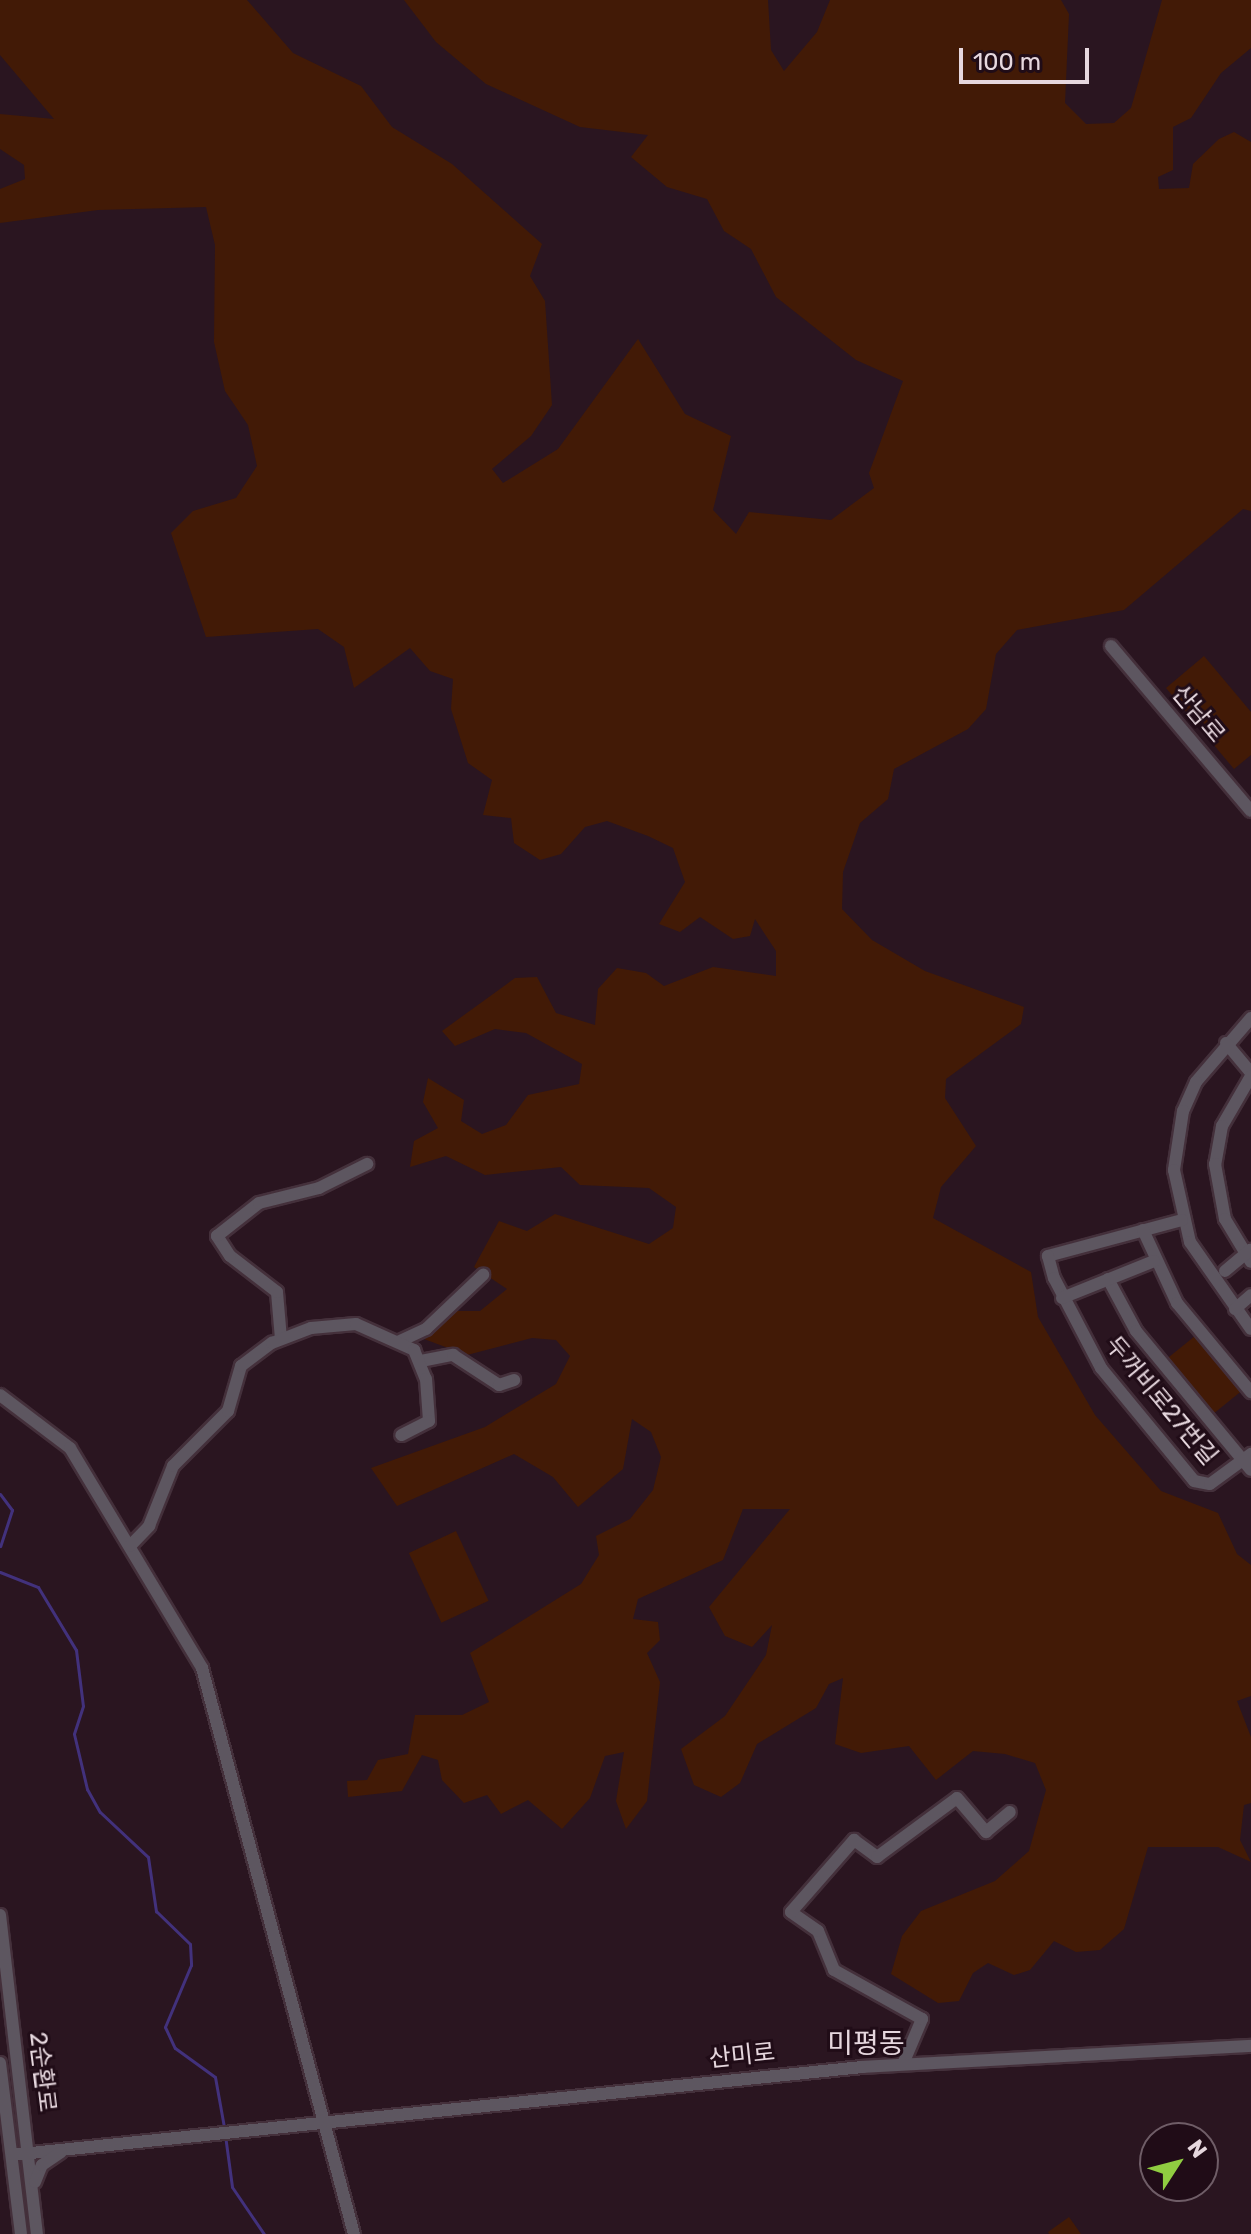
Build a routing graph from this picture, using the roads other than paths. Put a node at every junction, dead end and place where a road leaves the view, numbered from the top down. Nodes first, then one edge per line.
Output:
1 (1111, 646) dead end
2 (1251, 811) edge
3 (1251, 1018) edge
4 (1226, 1043) junction
5 (1251, 1074) edge
6 (367, 1164) dead end
7 (1182, 1220) junction
8 (1143, 1230) junction
9 (1249, 1255) edge
10 (1154, 1261) junction
11 (1225, 1271) dead end
12 (483, 1275) dead end
13 (1108, 1279) junction
14 (1251, 1295) edge
15 (1062, 1298) junction
16 (1235, 1309) junction
17 (1251, 1329) edge
18 (281, 1339) junction
19 (398, 1342) junction
20 (421, 1361) junction
21 (514, 1380) dead end
22 (1251, 1392) edge
23 (0, 1395) edge
24 (401, 1435) dead end
25 (1248, 1461) edge
26 (130, 1546) junction
27 (1010, 1812) dead end
28 (0, 1915) edge
29 (1251, 2046) edge
30 (0, 2063) edge
31 (903, 2064) junction
32 (25, 2116) junction
33 (322, 2121) junction
34 (71, 2148) junction
35 (29, 2153) junction
36 (12, 2155) junction
37 (33, 2191) junction
38 (21, 2234) edge
39 (37, 2234) edge
40 (354, 2234) edge

1 - 2 street, 산남로
3 - 4 street
4 - 5 street
4 - 7 street
5 - 9 street
6 - 18 street
7 - 8 street
7 - 16 street
8 - 10 street
8 - 15 street, 두꺼비로27번길
9 - 11 street
10 - 13 street
10 - 22 street
12 - 19 street
13 - 15 street
13 - 25 street, 두꺼비로27번길
14 - 16 street
15 - 25 street, 두꺼비로27번길
16 - 17 street
18 - 19 street
18 - 26 street
19 - 20 street
20 - 21 street
20 - 24 street
23 - 26 street
26 - 33 street
27 - 31 street
28 - 32 street, 2순환로
29 - 31 street, 산미로
30 - 36 street, 2순환로
31 - 33 street, 산미로
32 - 34 street
32 - 35 street, 2순환로
33 - 34 street, 산미로
33 - 40 street
34 - 35 street
34 - 37 street
35 - 36 street
35 - 37 street, 2순환로
36 - 38 street, 2순환로
37 - 39 street, 2순환로

